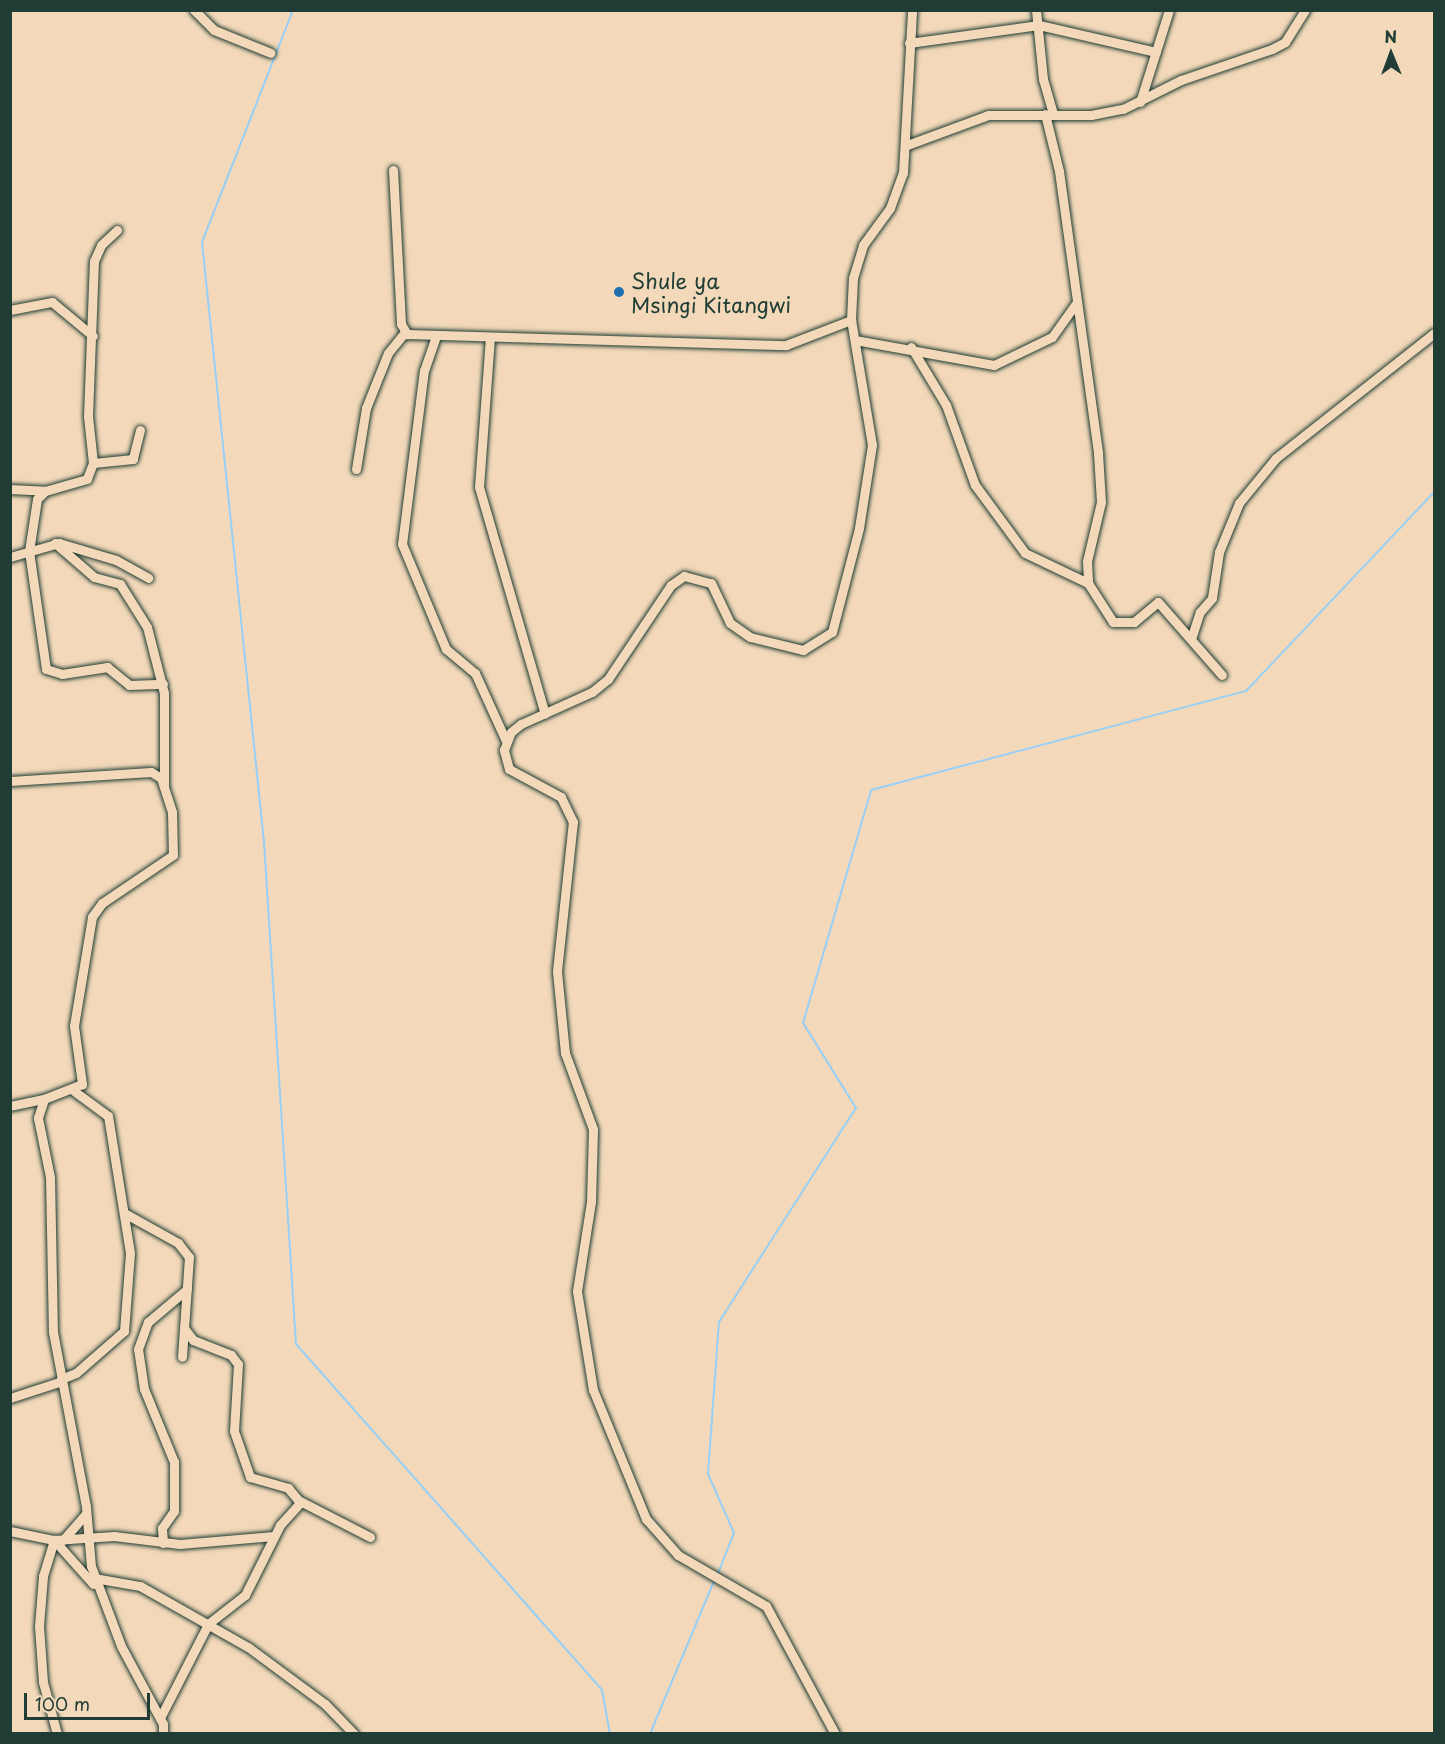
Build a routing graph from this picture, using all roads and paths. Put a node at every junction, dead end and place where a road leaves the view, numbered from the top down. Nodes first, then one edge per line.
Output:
1 (194, 10) edge
2 (912, 10) edge
3 (1036, 10) edge
4 (1169, 10) edge
5 (1305, 10) edge
6 (1039, 25) junction
7 (909, 43) junction
8 (271, 52) dead end
9 (1156, 52) junction
10 (1140, 102) junction
11 (1049, 114) junction
12 (907, 145) junction
13 (393, 170) dead end
14 (117, 230) dead end
15 (1077, 302) junction
16 (10, 310) edge
17 (851, 320) junction
18 (404, 333) junction
19 (1434, 333) edge
20 (93, 336) junction
21 (436, 336) junction
22 (490, 338) junction
23 (855, 340) junction
24 (911, 347) junction
25 (140, 429) dead end
26 (93, 464) junction
27 (356, 469) dead end
28 (10, 489) edge
29 (45, 491) junction
30 (55, 543) junction
31 (29, 551) junction
32 (10, 556) edge
33 (148, 578) dead end
34 (1088, 583) junction
35 (1191, 639) junction
36 (1222, 675) dead end
37 (164, 684) junction
38 (545, 714) junction
39 (506, 741) junction
40 (10, 781) edge
41 (164, 786) junction
42 (74, 1091) junction
43 (44, 1100) junction
44 (10, 1106) edge
45 (126, 1214) junction
46 (187, 1289) junction
47 (183, 1328) junction
48 (183, 1357) dead end
49 (62, 1380) junction
50 (10, 1398) edge
51 (301, 1502) junction
52 (86, 1513) junction
53 (10, 1532) edge
54 (274, 1536) junction
55 (370, 1537) dead end
56 (58, 1540) junction
57 (88, 1540) junction
58 (163, 1543) junction
59 (95, 1583) junction
60 (208, 1624) junction
61 (160, 1718) junction
62 (57, 1734) edge
63 (163, 1734) edge
64 (354, 1734) edge
65 (835, 1734) edge

1 - 8 street
2 - 7 street
3 - 6 street
4 - 9 street
5 - 10 street
6 - 7 street
6 - 9 street
6 - 11 street
7 - 12 street
9 - 10 street
10 - 11 street
11 - 12 street
11 - 15 street
12 - 17 street
13 - 18 street
14 - 20 street
15 - 24 street
15 - 34 street
16 - 20 street
17 - 22 street
17 - 23 street
18 - 21 street
18 - 27 street
19 - 35 street
20 - 26 street
21 - 22 street
21 - 39 street
22 - 38 street
23 - 24 street
23 - 38 street
24 - 34 street
25 - 26 street
26 - 29 street
28 - 29 street
29 - 31 street
30 - 31 street
30 - 33 street
30 - 37 street
31 - 32 street
31 - 37 street
34 - 35 street
35 - 36 street
37 - 41 street
38 - 39 street
39 - 65 street
40 - 41 street
41 - 42 street
42 - 43 street
42 - 45 street
43 - 44 street
43 - 49 street
45 - 46 street
45 - 49 street
46 - 47 street
46 - 58 street
47 - 48 street
47 - 51 street
49 - 50 street
49 - 52 street
51 - 54 street
51 - 55 street
52 - 56 street
52 - 57 street
53 - 56 street
54 - 58 street
54 - 60 street
56 - 57 street
56 - 59 street
56 - 62 street
57 - 58 street
57 - 59 street
59 - 60 street
59 - 61 street
60 - 61 street
60 - 64 street
61 - 63 street

